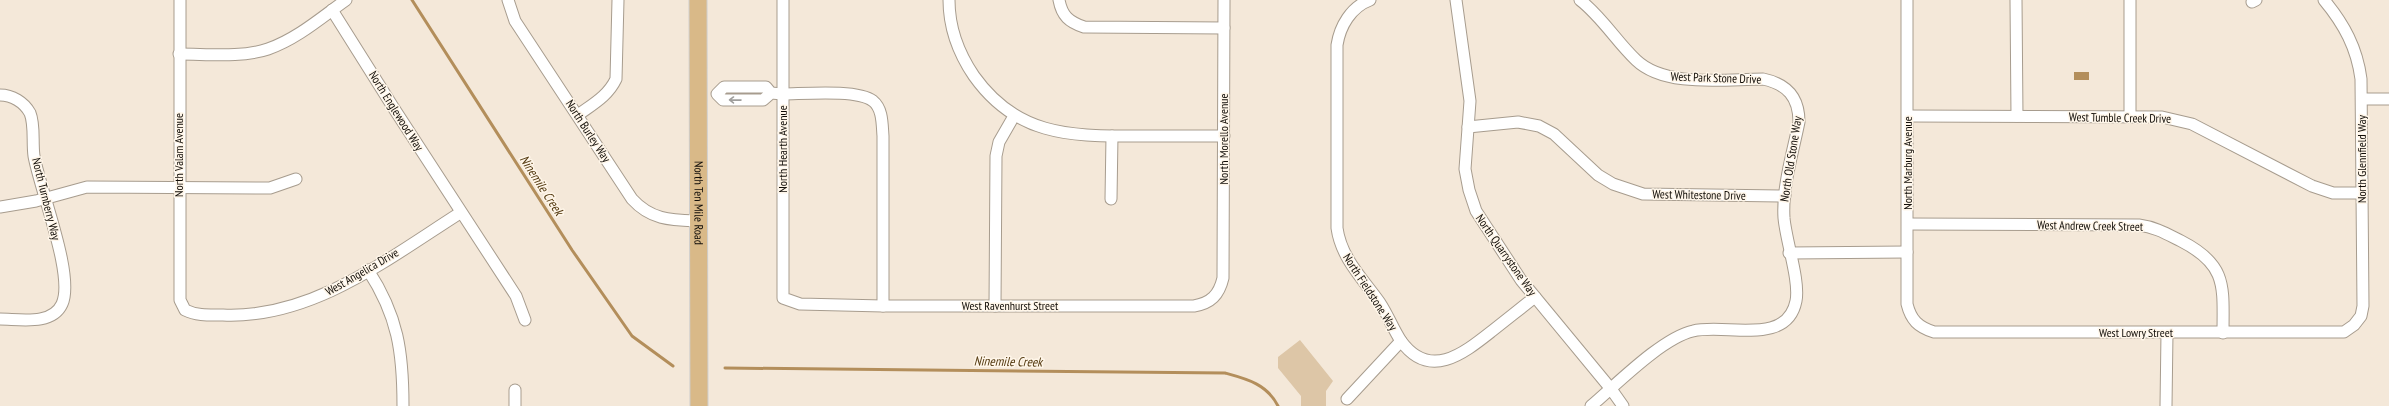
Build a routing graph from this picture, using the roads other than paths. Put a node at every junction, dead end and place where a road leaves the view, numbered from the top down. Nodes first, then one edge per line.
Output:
1 (180, 0) edge
2 (346, 0) edge
3 (508, 0) edge
4 (618, 0) edge
5 (698, 0) edge
6 (783, 0) edge
7 (949, 0) edge
8 (1059, 0) edge
9 (1224, 0) edge
10 (1370, 0) edge
11 (1456, 0) edge
12 (1580, 0) edge
13 (1907, 0) edge
14 (2016, 0) edge
15 (2130, 0) edge
16 (2324, 0) edge
17 (332, 10) junction
18 (1224, 28) junction
19 (179, 54) junction
20 (1785, 87) joint
21 (698, 94) junction
22 (783, 94) junction
23 (0, 95) edge
24 (2362, 99) junction
25 (2389, 99) edge
26 (578, 115) junction
27 (1014, 116) junction
28 (1908, 116) junction
29 (2017, 116) junction
30 (2130, 117) junction
31 (1468, 127) junction
32 (1112, 136) junction
33 (1224, 136) junction
34 (296, 179) dead end
35 (179, 188) junction
36 (2362, 193) junction
37 (1785, 196) junction
38 (45, 199) junction
39 (1111, 199) dead end
40 (0, 207) edge
41 (460, 213) junction
42 (698, 221) junction
43 (1908, 224) junction
44 (1789, 252) junction
45 (1907, 252) junction
46 (368, 270) junction
47 (1223, 278) joint
48 (1535, 297) junction
49 (783, 298) joint
50 (883, 306) junction
51 (995, 306) junction
52 (185, 310) joint
53 (0, 319) edge
54 (525, 320) dead end
55 (1916, 324) joint
56 (2354, 326) joint
57 (2166, 333) junction
58 (2223, 333) junction
59 (1401, 341) junction
60 (1611, 389) junction
61 (515, 390) dead end
62 (1347, 399) dead end
63 (403, 406) edge
64 (515, 406) edge
65 (699, 406) edge
66 (1592, 406) edge
67 (1623, 406) edge
68 (2166, 406) edge

1 - 19 street, North Valam Avenue
2 - 17 street
3 - 26 street, North Burley Way
4 - 26 street
5 - 21 main road, North Ten Mile Road
6 - 22 street, North Hearth Avenue
7 - 27 street
8 - 18 street
9 - 18 street, North Morello Avenue
10 - 59 street, North Fieldstone Way
11 - 31 street, North Quarrystone Way
12 - 20 street, West Park Stone Drive
13 - 28 street, North Marburg Avenue
14 - 29 street
15 - 30 street
16 - 24 street, North Glennfield Way
17 - 19 street
17 - 41 street, North Englewood Way
18 - 33 street, North Morello Avenue
19 - 35 street, North Valam Avenue
20 - 37 street, North Old Stone Way
21 - 22 street
21 - 42 main road, North Ten Mile Road
22 - 49 street, North Hearth Avenue
22 - 50 street
23 - 38 street, North Turnberry Way
24 - 25 street
24 - 36 street, North Glennfield Way
26 - 42 street, North Burley Way
27 - 32 street
27 - 51 street
28 - 29 street, West Tumble Creek Drive
28 - 43 street, North Marburg Avenue
29 - 30 street, West Tumble Creek Drive
30 - 36 street, West Tumble Creek Drive
31 - 37 street, West Whitestone Drive
31 - 48 street, North Quarrystone Way
32 - 33 street
32 - 39 street
33 - 47 street, North Morello Avenue
34 - 35 street
35 - 38 street
35 - 52 street, North Valam Avenue
36 - 56 street, North Glennfield Way
37 - 44 street, North Old Stone Way
38 - 40 street
38 - 53 street, North Turnberry Way
41 - 46 street, West Angelica Drive
41 - 54 street, North Englewood Way
42 - 65 main road, North Ten Mile Road
43 - 45 street, North Marburg Avenue
43 - 58 street, West Andrew Creek Street
44 - 45 street
44 - 60 street, North Old Stone Way
45 - 55 street, North Marburg Avenue
46 - 52 street, West Angelica Drive
46 - 63 street
47 - 51 street, West Ravenhurst Street
48 - 59 street, North Fieldstone Way
48 - 60 street, North Quarrystone Way
49 - 50 street, West Ravenhurst Street
50 - 51 street, West Ravenhurst Street
55 - 57 street, West Lowry Street
56 - 58 street, West Lowry Street
57 - 58 street, West Lowry Street
57 - 68 street
59 - 62 street
60 - 66 street, North Old Stone Way
60 - 67 street, North Quarrystone Way
61 - 64 street

